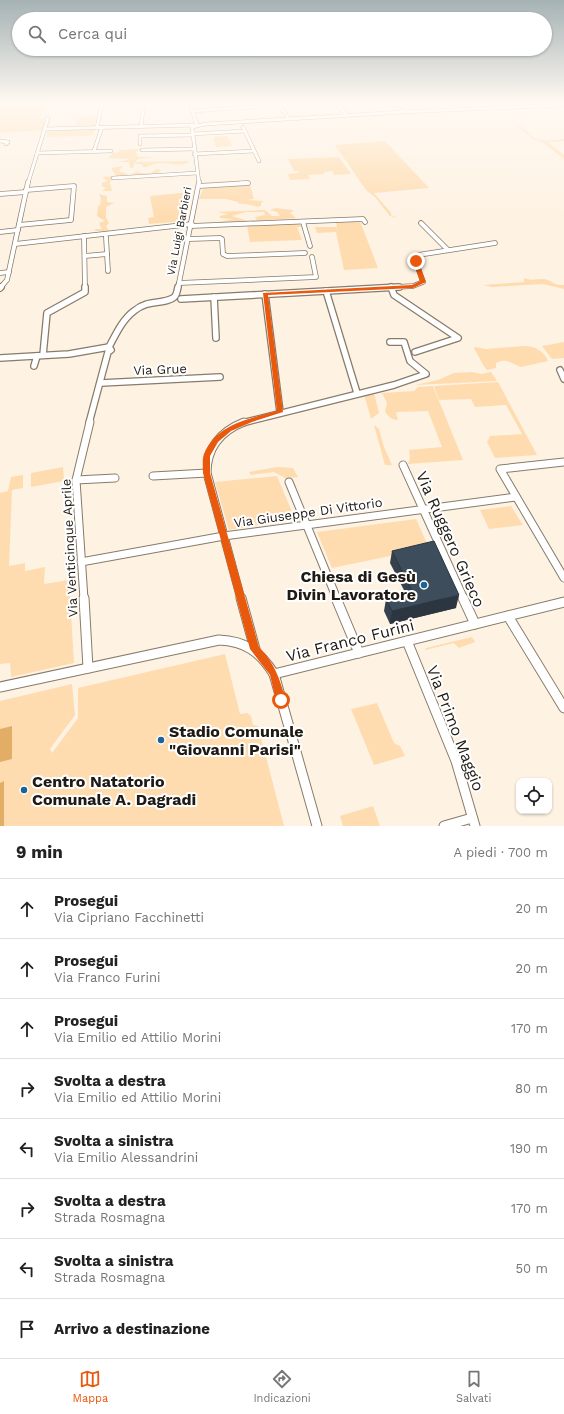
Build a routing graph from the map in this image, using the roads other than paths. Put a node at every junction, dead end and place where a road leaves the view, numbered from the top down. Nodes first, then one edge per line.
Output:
1 (0, 141) edge
2 (41, 141) edge
3 (98, 141) edge
4 (140, 141) edge
5 (193, 141) edge
6 (250, 141) edge
7 (6, 144) dead end
8 (140, 144) dead end
9 (142, 150) dead end
10 (254, 150) junction
11 (111, 151) dead end
12 (194, 151) junction
13 (94, 152) junction
14 (37, 153) junction
15 (259, 161) dead end
16 (197, 173) junction
17 (113, 178) dead end
18 (248, 183) dead end
19 (199, 186) junction
20 (26, 191) junction
21 (0, 194) edge
22 (303, 222) junction
23 (365, 222) dead end
24 (421, 223) dead end
25 (192, 225) junction
26 (18, 228) junction
27 (0, 232) edge
28 (84, 236) junction
29 (106, 237) dead end
30 (189, 239) junction
31 (495, 243) dead end
32 (15, 244) junction
33 (310, 246) dead end
34 (448, 250) junction
35 (305, 253) dead end
36 (107, 254) junction
37 (85, 257) junction
38 (312, 257) dead end
39 (108, 271) dead end
40 (9, 272) junction
41 (0, 273) edge
42 (179, 283) junction
43 (391, 287) junction
44 (0, 288) edge
45 (326, 291) junction
46 (176, 294) junction
47 (265, 294) junction
48 (214, 297) junction
49 (168, 299) junction
50 (181, 299) junction
51 (216, 338) dead end
52 (390, 342) dead end
53 (105, 351) junction
54 (415, 352) dead end
55 (40, 355) junction
56 (0, 358) edge
57 (34, 366) dead end
58 (560, 370) dead end
59 (220, 377) dead end
60 (564, 379) edge
61 (101, 382) junction
62 (357, 393) junction
63 (280, 412) junction
64 (564, 462) edge
65 (403, 465) dead end
66 (207, 473) junction
67 (153, 476) dead end
68 (115, 478) dead end
69 (76, 480) junction
70 (289, 482) dead end
71 (516, 496) junction
72 (422, 509) junction
73 (306, 524) junction
74 (224, 536) junction
75 (81, 562) junction
76 (564, 578) edge
77 (564, 602) edge
78 (508, 616) junction
79 (475, 624) junction
80 (407, 642) junction
81 (255, 649) junction
82 (359, 653) junction
83 (88, 668) junction
84 (274, 674) junction
85 (0, 687) edge
86 (564, 708) edge
87 (474, 822) edge
88 (317, 826) edge
89 (444, 826) edge

1 - 7 street
2 - 14 street
3 - 13 street
4 - 8 street
5 - 12 street, Via Luigi Barbieri
6 - 10 street
9 - 12 street
10 - 12 street
10 - 15 street
11 - 13 street
12 - 16 street, Via Luigi Barbieri
13 - 14 street
14 - 20 street
16 - 17 street
16 - 19 street, Via Luigi Barbieri
18 - 19 street
19 - 25 street, Via Luigi Barbieri
20 - 21 street
20 - 26 street
20 - 26 street
22 - 23 street
22 - 25 street
22 - 33 street
24 - 34 street
25 - 28 street
25 - 30 street, Via Luigi Barbieri
26 - 27 street
26 - 32 street
28 - 32 street
28 - 37 street
29 - 36 street
30 - 35 street
30 - 42 street, Via Luigi Barbieri
31 - 34 street
32 - 40 street
34 - 43 street
36 - 37 street
36 - 39 street
37 - 55 street
38 - 42 street
40 - 41 street
40 - 44 street
42 - 46 street, Via Luigi Barbieri
43 - 45 street
43 - 54 street
45 - 47 street
45 - 62 street
46 - 49 street, Via Luigi Barbieri
46 - 50 street
47 - 48 street
47 - 63 street
48 - 50 street
48 - 51 street
49 - 50 street
49 - 53 street, Via Luigi Barbieri
52 - 62 street
53 - 55 street
53 - 61 street, Via Venticinque Aprile
55 - 56 street
55 - 57 street
58 - 60 street
59 - 61 street, Via Grue
61 - 69 street, Via Venticinque Aprile
62 - 63 street
63 - 66 street
64 - 71 street
65 - 72 street, Via Ruggero Grieco
66 - 67 street
66 - 74 street
68 - 69 street
69 - 75 street, Via Venticinque Aprile
70 - 73 street
71 - 72 street, Via Giuseppe Di Vittorio
71 - 76 street
72 - 73 street, Via Giuseppe Di Vittorio
72 - 79 street, Via Ruggero Grieco
73 - 74 street, Via Giuseppe Di Vittorio
73 - 82 street
74 - 75 street, Via Giuseppe Di Vittorio
74 - 81 street
75 - 83 street, Via Venticinque Aprile
77 - 78 street, Via Franco Furini
78 - 79 street, Via Franco Furini
78 - 86 street
79 - 80 street, Via Franco Furini
80 - 82 street, Via Franco Furini
80 - 87 street, Via Primo Maggio
81 - 83 street, Via Franco Furini
81 - 84 street, Via Franco Furini
82 - 84 street, Via Franco Furini
83 - 85 street, Via Franco Furini
84 - 88 street
87 - 89 street

